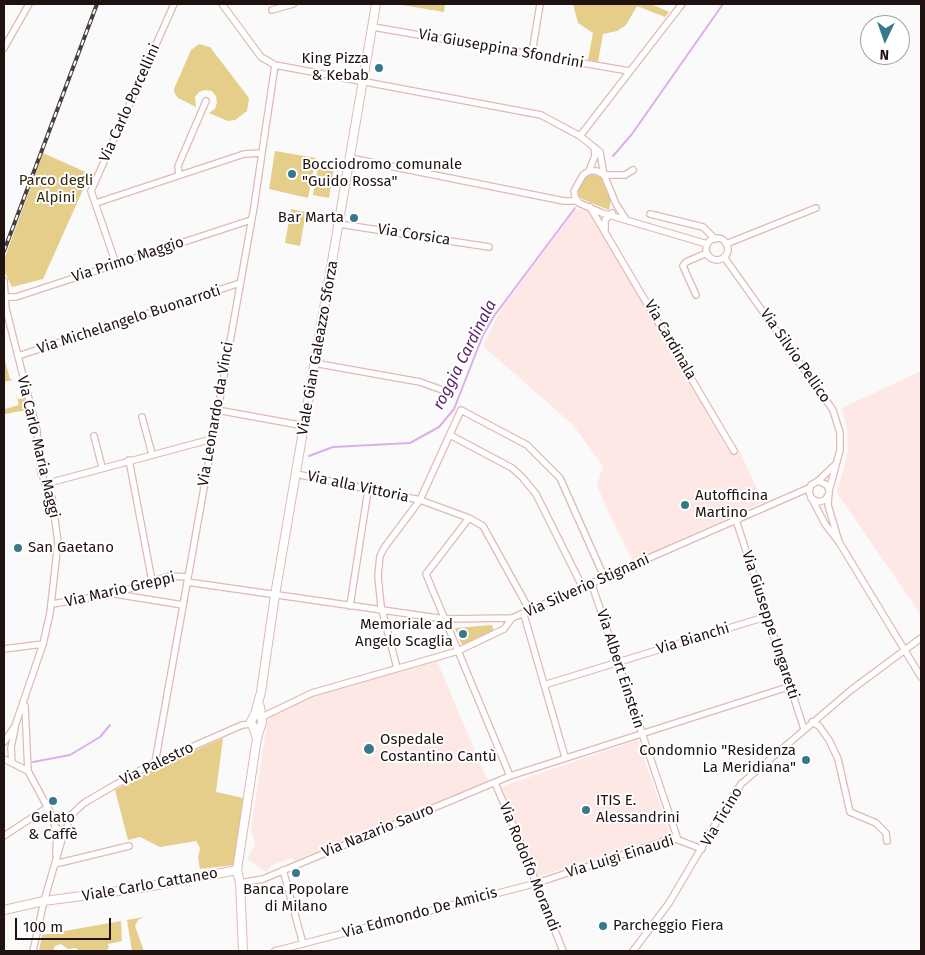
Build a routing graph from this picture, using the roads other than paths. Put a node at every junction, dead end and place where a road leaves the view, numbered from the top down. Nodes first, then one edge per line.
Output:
1 (29, 4) edge
2 (174, 4) edge
3 (222, 4) edge
4 (293, 4) edge
5 (376, 4) edge
6 (540, 4) edge
7 (682, 4) edge
8 (272, 10) dead end
9 (373, 27) junction
10 (4, 48) edge
11 (532, 53) junction
12 (275, 65) junction
13 (629, 71) junction
14 (364, 81) junction
15 (206, 101) dead end
16 (580, 136) junction
17 (594, 147) junction
18 (262, 152) junction
19 (350, 158) junction
20 (633, 170) dead end
21 (589, 171) junction
22 (179, 175) junction
23 (604, 175) junction
24 (578, 201) junction
25 (96, 203) junction
26 (616, 204) junction
27 (590, 207) junction
28 (816, 208) dead end
29 (610, 214) junction
30 (650, 214) dead end
31 (625, 218) junction
32 (251, 220) junction
33 (339, 224) junction
34 (605, 230) junction
35 (715, 239) junction
36 (707, 244) junction
37 (726, 244) junction
38 (489, 247) dead end
39 (707, 253) junction
40 (724, 257) junction
41 (116, 264) junction
42 (4, 281) edge
43 (240, 283) junction
44 (696, 294) dead end
45 (5, 297) junction
46 (18, 356) junction
47 (314, 363) junction
48 (448, 392) dead end
49 (217, 410) junction
50 (142, 417) dead end
51 (305, 426) junction
52 (450, 435) junction
53 (94, 436) dead end
54 (212, 438) junction
55 (734, 451) dead end
56 (152, 454) junction
57 (129, 460) junction
58 (837, 464) junction
59 (102, 467) junction
60 (296, 474) junction
61 (818, 481) junction
62 (45, 484) junction
63 (809, 488) junction
64 (368, 490) junction
65 (829, 492) junction
66 (799, 494) junction
67 (811, 498) junction
68 (420, 500) junction
69 (469, 518) junction
70 (736, 520) junction
71 (838, 542) junction
72 (187, 579) junction
73 (605, 579) junction
74 (152, 581) junction
75 (592, 585) junction
76 (583, 588) junction
77 (113, 594) junction
78 (275, 595) junction
79 (52, 604) junction
80 (183, 605) junction
81 (350, 606) junction
82 (384, 611) junction
83 (530, 611) junction
84 (524, 614) junction
85 (768, 616) junction
86 (512, 618) junction
87 (445, 619) junction
88 (921, 638) edge
89 (44, 644) junction
90 (905, 648) junction
91 (4, 650) edge
92 (458, 650) junction
93 (618, 662) junction
94 (397, 668) junction
95 (921, 677) edge
96 (544, 685) junction
97 (791, 686) junction
98 (24, 702) junction
99 (812, 722) junction
100 (256, 723) junction
101 (15, 726) junction
102 (804, 729) junction
103 (641, 734) junction
104 (4, 742) edge
105 (565, 757) junction
106 (4, 759) edge
107 (12, 762) junction
108 (155, 763) junction
109 (28, 771) junction
110 (510, 776) junction
111 (495, 783) junction
112 (48, 807) junction
113 (61, 818) junction
114 (57, 828) junction
115 (65, 829) junction
116 (4, 836) edge
117 (677, 837) junction
118 (886, 841) dead end
119 (129, 846) dead end
120 (702, 849) junction
121 (55, 864) junction
122 (237, 870) junction
123 (282, 870) junction
124 (240, 883) junction
125 (536, 883) junction
126 (44, 901) junction
127 (4, 910) edge
128 (304, 944) junction
129 (33, 951) edge
130 (243, 951) edge
131 (275, 951) edge
132 (563, 951) edge
133 (633, 951) edge

1 - 10 street
2 - 25 street, Via Carlo Porcellini
3 - 12 street
4 - 8 street
5 - 9 street, Viale Gian Galeazzo Sforza
6 - 11 street
7 - 13 street
9 - 11 street, Via Giuseppina Sfondrini
9 - 14 street, Viale Gian Galeazzo Sforza
11 - 13 street, Via Giuseppina Sfondrini
12 - 14 street
12 - 18 street, Via Leonardo da Vinci
13 - 16 street
14 - 16 street
14 - 19 street, Viale Gian Galeazzo Sforza
15 - 22 street
16 - 17 street
17 - 21 street
17 - 23 street
18 - 22 street
18 - 32 street, Via Leonardo da Vinci
19 - 24 street
19 - 33 street, Viale Gian Galeazzo Sforza
20 - 23 street
21 - 23 street
21 - 24 street
22 - 25 street
23 - 26 street
24 - 27 street
25 - 41 street, Via Carlo Porcellini
26 - 29 street
26 - 31 street
27 - 29 street
27 - 34 street, Via Cardinala
28 - 37 street
29 - 31 street
29 - 34 street
30 - 35 street
31 - 36 street
32 - 41 street, Via Primo Maggio
32 - 43 street, Via Leonardo da Vinci
33 - 38 street, Via Corsica
33 - 47 street, Viale Gian Galeazzo Sforza
34 - 55 street, Via Cardinala
35 - 36 street
35 - 37 street
36 - 39 street
37 - 40 street
39 - 40 street
39 - 44 street
40 - 58 street, Via Silvio Pellico
41 - 45 street, Via Primo Maggio
42 - 45 street, Via Carlo Maria Maggi
43 - 46 street, Via Michelangelo Buonarroti
43 - 49 street, Via Leonardo da Vinci
45 - 46 street, Via Carlo Maria Maggi
46 - 62 street, Via Carlo Maria Maggi
47 - 48 street
47 - 51 street, Viale Gian Galeazzo Sforza
49 - 51 street
49 - 54 street, Via Leonardo da Vinci
50 - 56 street
51 - 60 street, Viale Gian Galeazzo Sforza
52 - 68 street
52 - 73 street
52 - 76 street
53 - 59 street
54 - 56 street
54 - 72 street, Via Leonardo da Vinci
56 - 57 street
57 - 59 street
57 - 74 street
58 - 61 street
58 - 65 street, Via Silvio Pellico
59 - 62 street
60 - 64 street, Via alla Vittoria
60 - 78 street, Viale Gian Galeazzo Sforza
61 - 63 street
61 - 65 street
62 - 79 street, Via Carlo Maria Maggi
63 - 66 street, Via Silverio Stignani
63 - 67 street
64 - 68 street, Via alla Vittoria
64 - 81 street
65 - 67 street
65 - 71 street
66 - 67 street
66 - 70 street, Via Silverio Stignani
67 - 71 street
68 - 69 street, Via alla Vittoria
68 - 82 street
69 - 83 street
69 - 87 street
70 - 73 street, Via Silverio Stignani
70 - 85 street, Via Giuseppe Ungaretti
71 - 90 street
72 - 74 street, Via Mario Greppi
72 - 78 street, Via Mario Greppi
72 - 80 street, Via Leonardo da Vinci
73 - 75 street, Via Silverio Stignani
74 - 77 street, Via Mario Greppi
75 - 76 street, Via Silverio Stignani
75 - 93 street, Via Albert Einstein
76 - 83 street, Via Silverio Stignani
77 - 79 street, Via Mario Greppi
77 - 80 street
78 - 81 street, Via Silverio Stignani
78 - 100 street, Viale Gian Galeazzo Sforza
79 - 89 street, Via Carlo Maria Maggi
80 - 108 street, Via Leonardo da Vinci
81 - 82 street, Via Silverio Stignani
82 - 87 street, Via Silverio Stignani
82 - 94 street
83 - 84 street, Via Silverio Stignani
84 - 86 street, Via Silverio Stignani
84 - 96 street
85 - 93 street, Via Bianchi
85 - 97 street, Via Giuseppe Ungaretti
86 - 87 street, Via Silverio Stignani
86 - 92 street, Via Palestro
87 - 92 street
88 - 90 street, Via Ticino
89 - 91 street
89 - 98 street, Via Carlo Maria Maggi
90 - 95 street
90 - 99 street, Via Ticino
92 - 94 street, Via Palestro
92 - 110 street
93 - 96 street, Via Bianchi
93 - 103 street, Via Albert Einstein
94 - 100 street, Via Palestro
96 - 105 street
97 - 102 street, Via Giuseppe Ungaretti
97 - 103 street, Via Nazario Sauro
98 - 101 street, Via Carlo Maria Maggi
98 - 109 street, Via Carlo Maria Maggi
99 - 102 street, Via Ticino
99 - 118 street
100 - 108 street, Via Palestro
100 - 122 street, Viale Gian Galeazzo Sforza
101 - 104 street, Via Carlo Maria Maggi
101 - 107 street, Via Carlo Maria Maggi
102 - 120 street, Via Ticino
103 - 105 street, Via Nazario Sauro
103 - 117 street, Via Albert Einstein
105 - 110 street, Via Nazario Sauro
106 - 107 street
107 - 109 street
108 - 113 street, Via Palestro
109 - 112 street
110 - 111 street, Via Nazario Sauro
111 - 123 street, Via Nazario Sauro
111 - 125 street, Via Rodolfo Morandi
112 - 113 street
112 - 116 street
113 - 114 street
113 - 115 street
114 - 115 street
114 - 121 street
115 - 121 street
117 - 120 street, Via Luigi Einaudi
117 - 125 street, Via Luigi Einaudi
119 - 121 street
120 - 133 street, Via Ticino
121 - 126 street
122 - 124 street
122 - 126 street, Viale Carlo Cattaneo
123 - 124 street, Via Nazario Sauro
123 - 128 street
124 - 130 street
125 - 128 street, Via Edmondo De Amicis
125 - 132 street, Via Rodolfo Morandi
126 - 127 street, Viale Carlo Cattaneo
126 - 129 street
128 - 131 street, Via Edmondo De Amicis

